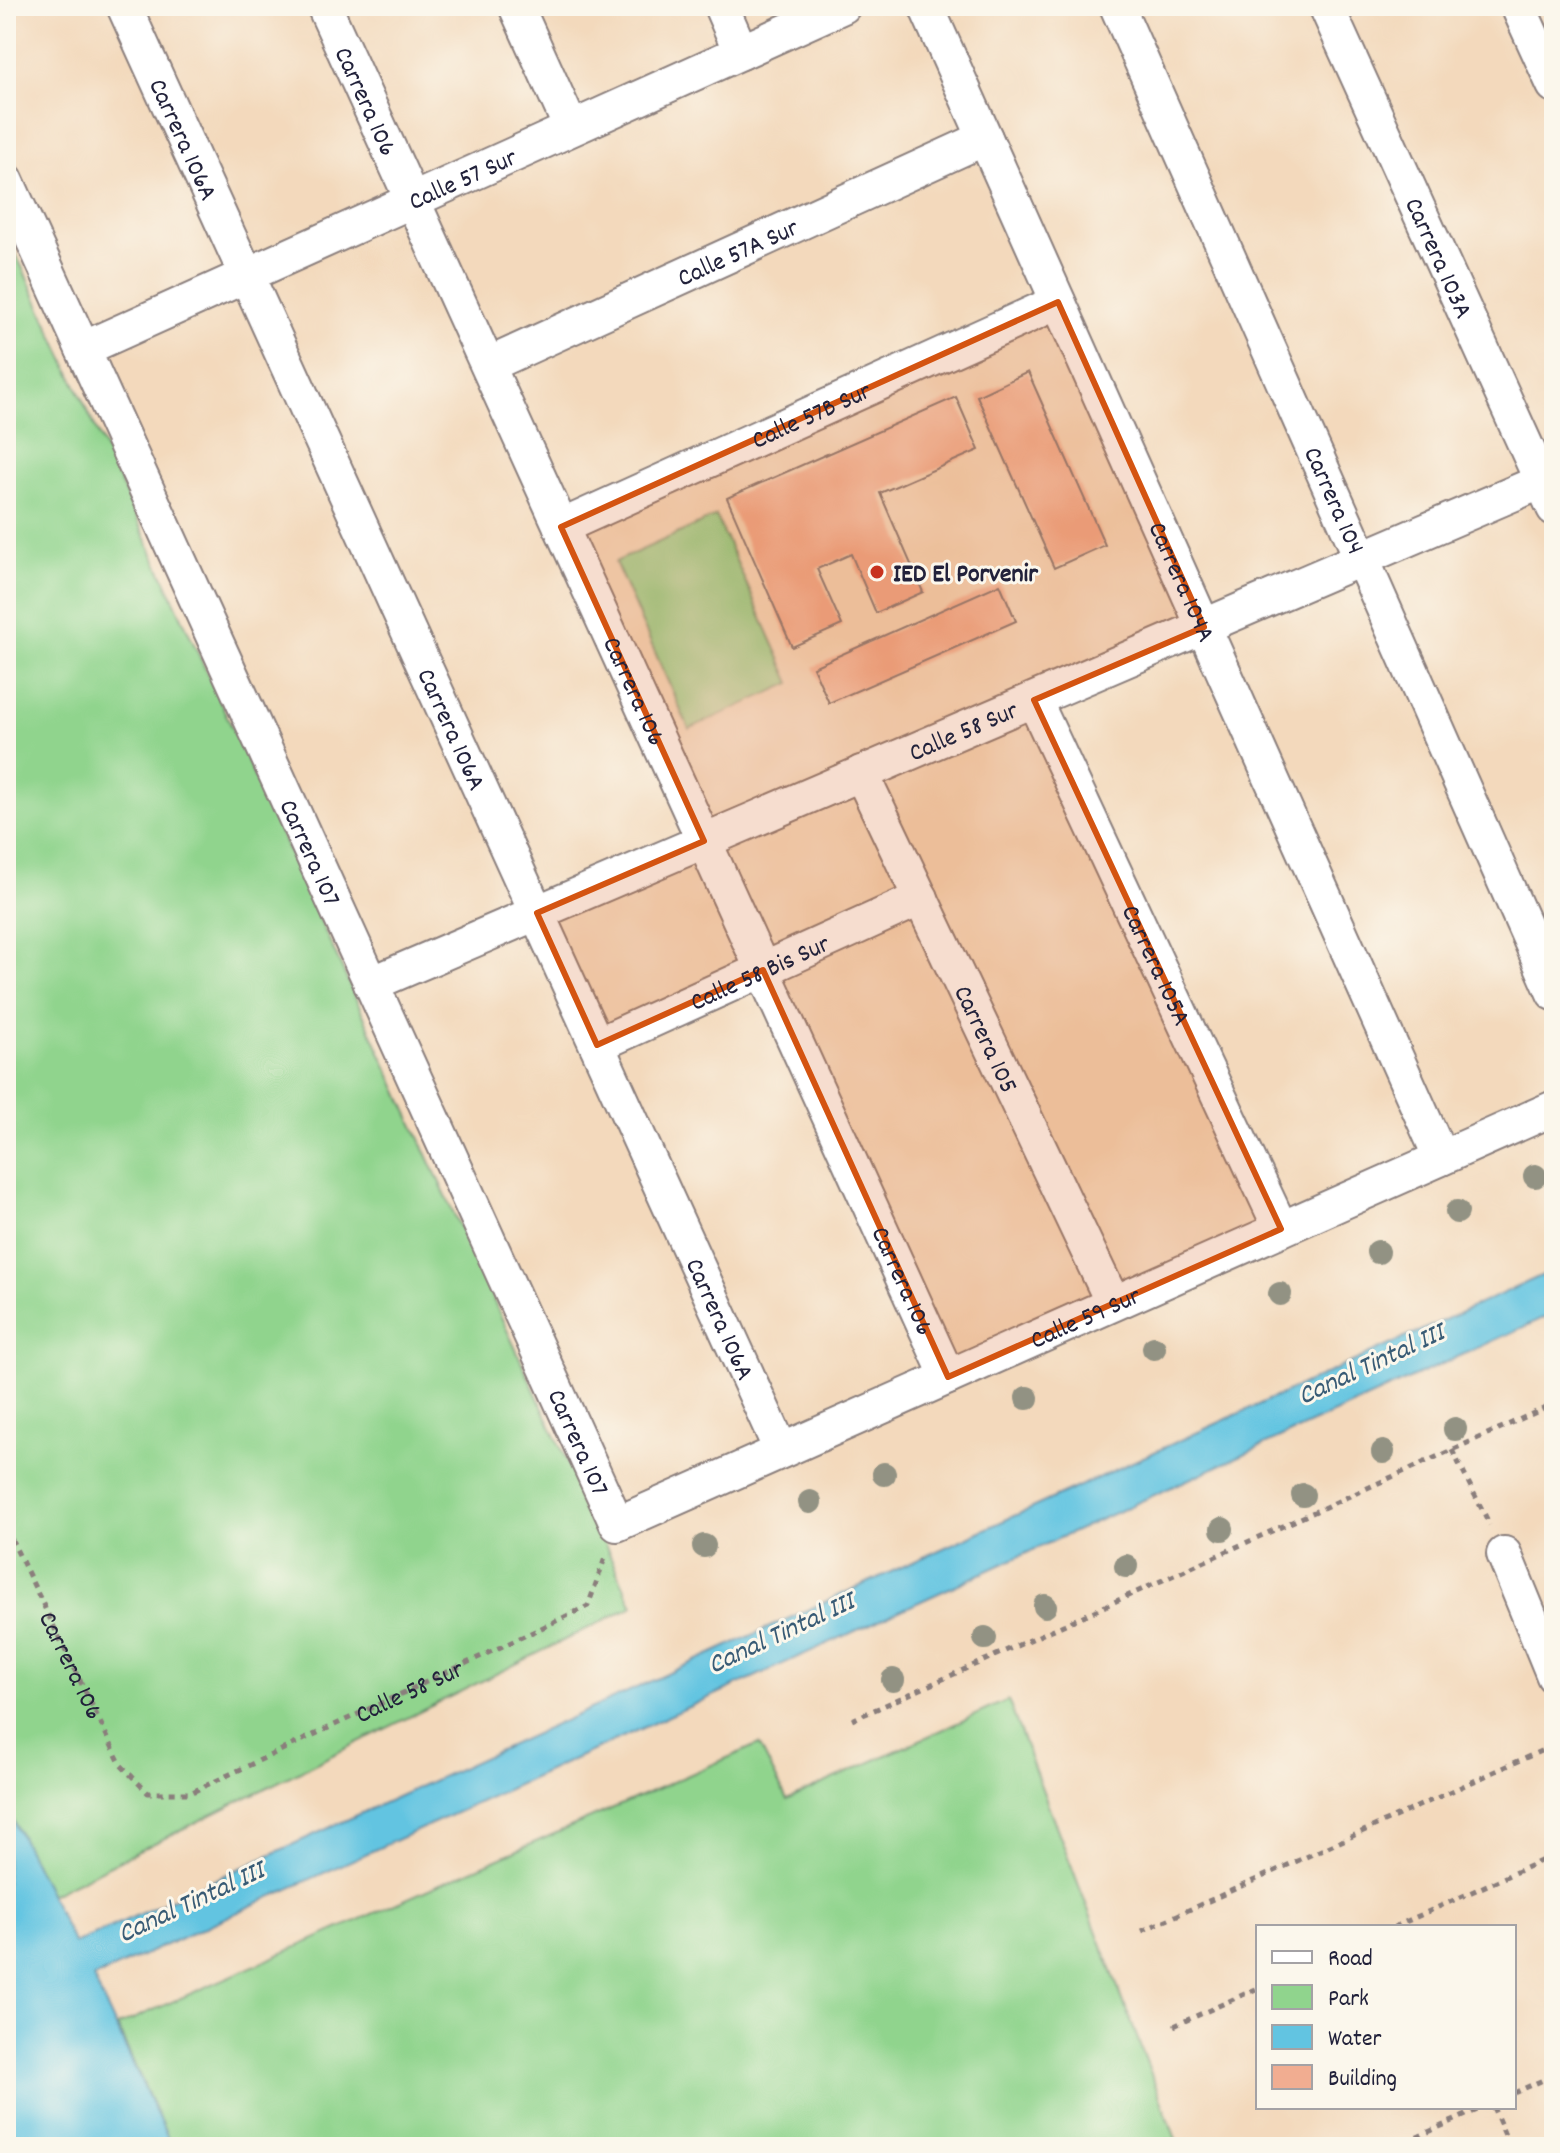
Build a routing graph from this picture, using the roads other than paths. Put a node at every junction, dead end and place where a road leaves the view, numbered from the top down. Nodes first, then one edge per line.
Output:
1 (124, 6) edge
2 (324, 6) edge
3 (516, 6) edge
4 (721, 6) edge
5 (843, 6) edge
6 (926, 6) edge
7 (1117, 6) edge
8 (1326, 6) edge
9 (1518, 6) edge
10 (741, 52) junction
11 (1554, 85) edge
12 (571, 128) junction
13 (985, 138) junction
14 (6, 180) edge
15 (412, 200) junction
16 (247, 275) junction
17 (1058, 302) junction
18 (83, 349) junction
19 (488, 365) junction
20 (1550, 488) edge
21 (561, 527) junction
22 (1362, 559) junction
23 (1204, 627) junction
24 (1034, 700) junction
25 (861, 773) junction
26 (704, 841) junction
27 (921, 898) junction
28 (537, 913) junction
29 (763, 970) junction
30 (371, 984) junction
31 (1554, 993) edge
32 (597, 1045) junction
33 (1554, 1108) edge
34 (1441, 1158) junction
35 (1281, 1229) junction
36 (1113, 1303) junction
37 (948, 1377) junction
38 (781, 1450) junction
39 (617, 1524) joint
40 (1504, 1554) road end
41 (1554, 1676) edge

1 - 16 street, Carrera 106A
2 - 15 street, Carrera 106
3 - 12 street
4 - 10 street
5 - 10 street, Calle 57 Sur
6 - 13 street, Carrera 104A
7 - 22 street, Carrera 104
8 - 20 street, Carrera 103A
9 - 11 street
10 - 12 street, Calle 57 Sur
12 - 15 street, Calle 57 Sur
13 - 17 street, Carrera 104A
13 - 19 street, Calle 57A Sur
14 - 18 street, Carrera 107
15 - 16 street, Calle 57 Sur
15 - 19 street, Carrera 106
16 - 18 street, Calle 57 Sur
16 - 28 street, Carrera 106A
17 - 21 street, Calle 57B Sur
17 - 23 street, Carrera 104A
18 - 30 street, Carrera 107
19 - 21 street, Carrera 106
20 - 22 street, Calle 58 Sur
21 - 26 street, Carrera 106
22 - 23 street, Calle 58 Sur
22 - 31 street, Carrera 104
23 - 24 street, Calle 58 Sur
23 - 34 street, Carrera 104A
24 - 25 street, Calle 58 Sur
24 - 35 street, Carrera 105A
25 - 26 street, Calle 58 Sur
25 - 27 street, Carrera 105
26 - 28 street, Calle 58 Sur
26 - 29 street, Carrera 106
27 - 29 street, Calle 58 Bis Sur
27 - 36 street, Carrera 105
28 - 30 street, Calle 58 Sur
28 - 32 street, Carrera 106A
29 - 32 street, Calle 58 Bis Sur
29 - 37 street, Carrera 106
30 - 39 street, Carrera 107
32 - 38 street, Carrera 106A
33 - 34 street, Calle 59 Sur
34 - 35 street, Calle 59 Sur
35 - 36 street, Calle 59 Sur
36 - 37 street, Calle 59 Sur
37 - 38 street, Calle 59 Sur
38 - 39 street, Calle 59 Sur
40 - 41 street

